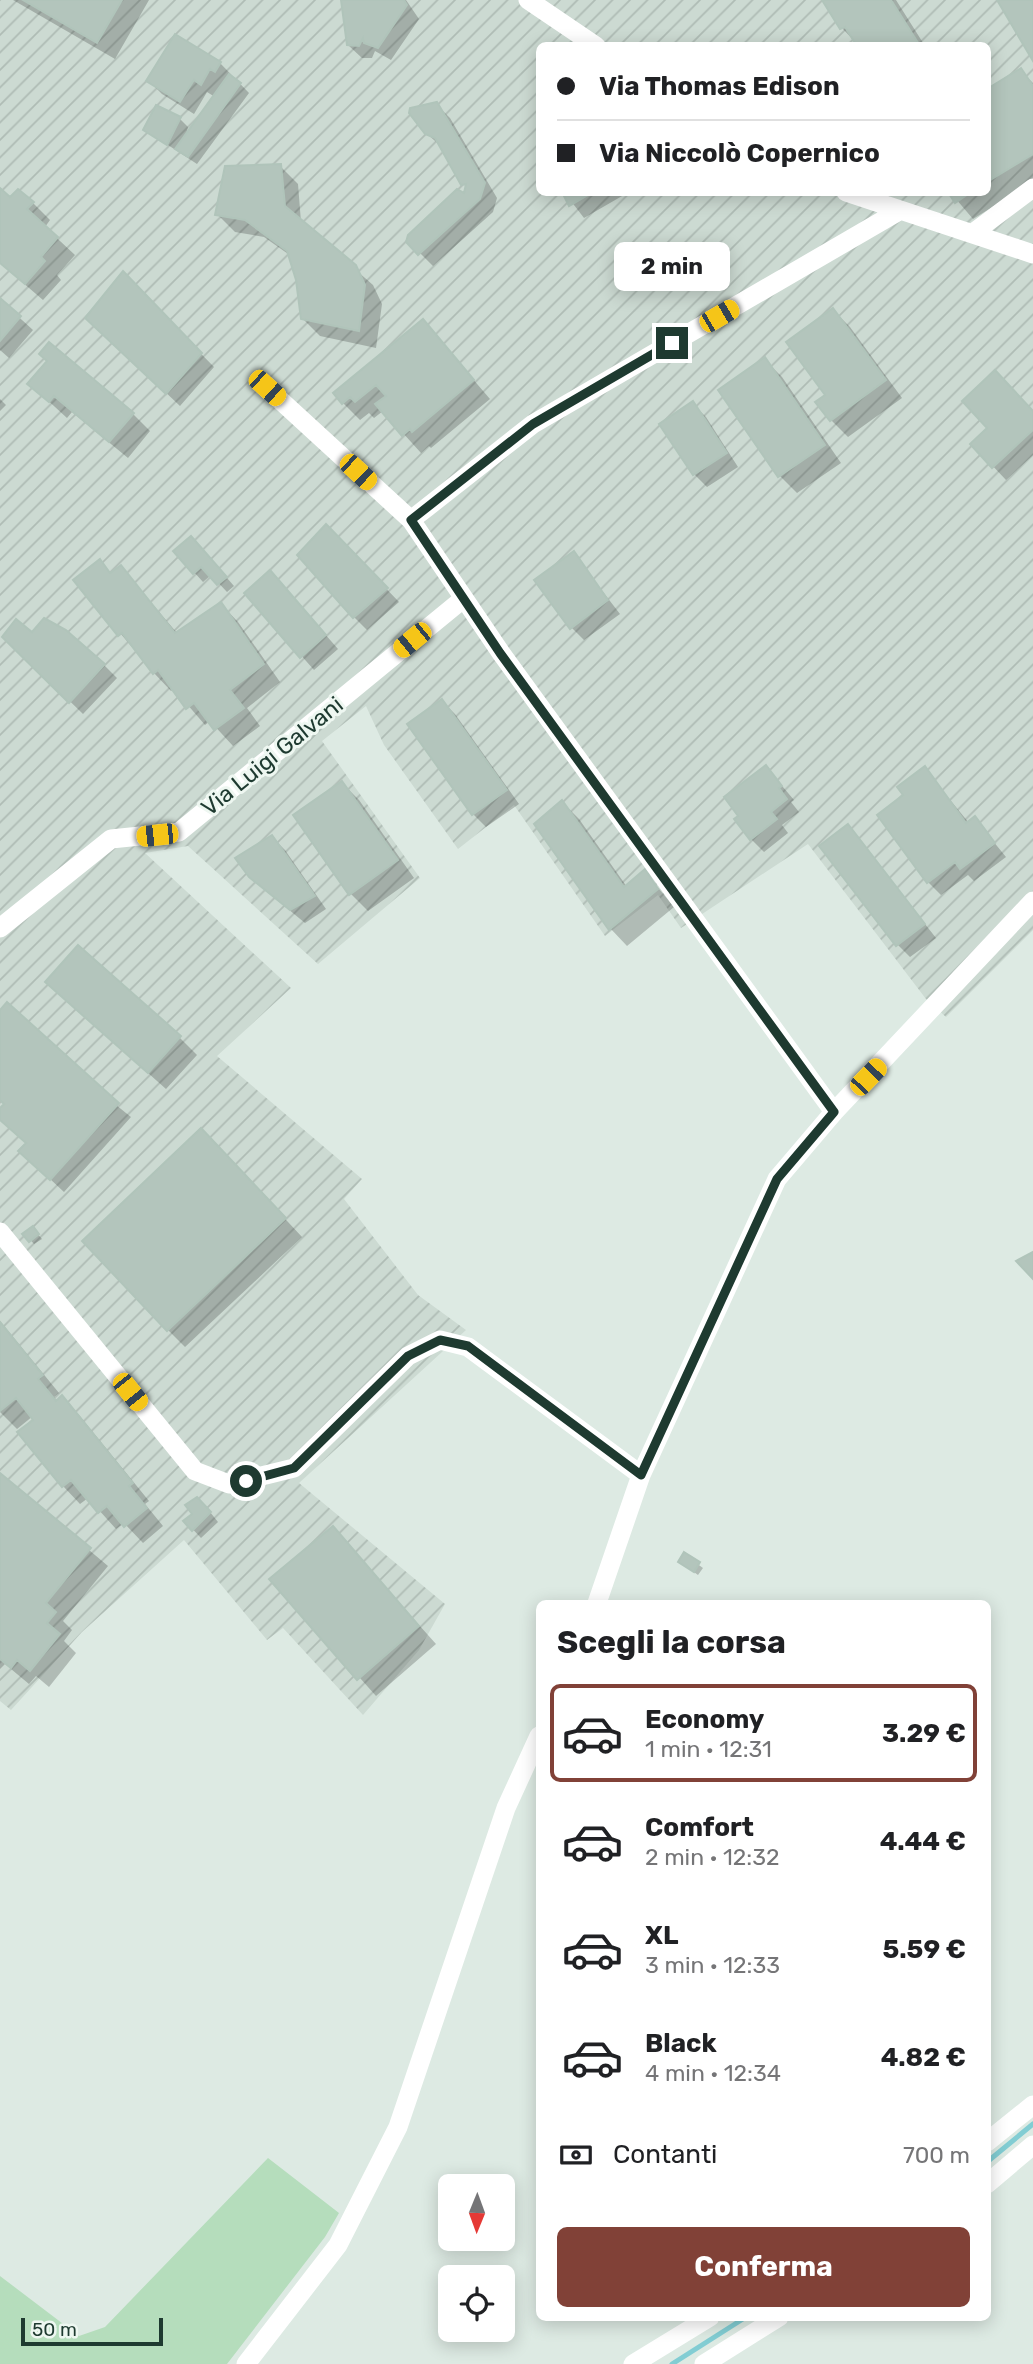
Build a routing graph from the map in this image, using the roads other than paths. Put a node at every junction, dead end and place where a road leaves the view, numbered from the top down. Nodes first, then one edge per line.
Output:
1 (528, 0) edge
2 (590, 42) edge
3 (1033, 188) edge
4 (857, 196) edge
5 (899, 211) junction
6 (973, 233) junction
7 (1033, 254) edge
8 (267, 388) dead end
9 (411, 520) junction
10 (463, 599) junction
11 (1033, 901) edge
12 (0, 928) edge
13 (834, 1112) junction
14 (0, 1232) edge
15 (641, 1475) junction
16 (598, 1600) edge
17 (536, 1743) edge
18 (1033, 2105) edge
19 (991, 2139) edge
20 (1033, 2145) edge
21 (991, 2181) edge
22 (703, 2321) edge
23 (773, 2321) edge
24 (246, 2364) edge
25 (633, 2364) edge
26 (704, 2364) edge

1 - 2 street
3 - 6 street
4 - 5 street
5 - 6 street
5 - 9 street
6 - 7 street
8 - 9 street
9 - 10 street
10 - 12 street, Via Luigi Galvani
10 - 13 street
11 - 13 street
13 - 15 street
14 - 15 street
15 - 16 street
17 - 24 street
18 - 19 street
20 - 21 street
22 - 25 street
23 - 26 street

